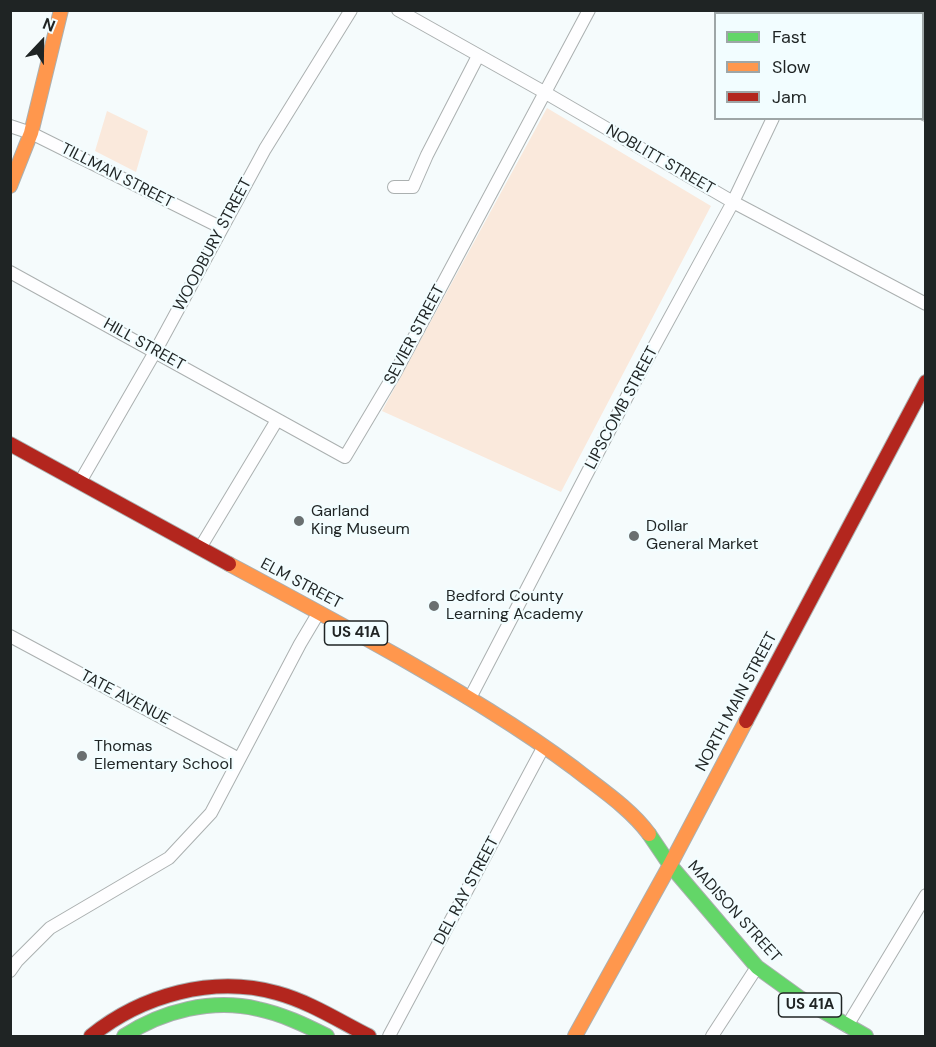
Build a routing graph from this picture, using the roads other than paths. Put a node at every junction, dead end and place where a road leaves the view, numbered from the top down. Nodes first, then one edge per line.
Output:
1 (61, 10) edge
2 (351, 10) edge
3 (398, 10) edge
4 (589, 10) edge
5 (478, 56) junction
6 (544, 92) junction
7 (772, 120) edge
8 (10, 126) edge
9 (31, 133) junction
10 (10, 186) edge
11 (394, 187) dead end
12 (733, 202) junction
13 (222, 228) junction
14 (10, 272) edge
15 (926, 304) edge
16 (155, 352) junction
17 (926, 382) edge
18 (277, 420) junction
19 (10, 444) edge
20 (80, 482) junction
21 (200, 548) junction
22 (319, 612) junction
23 (10, 636) edge
24 (470, 698) junction
25 (544, 746) junction
26 (239, 759) junction
27 (670, 865) junction
28 (926, 895) edge
29 (757, 967) junction
30 (10, 971) edge
31 (847, 1026) junction
32 (91, 1036) edge
33 (124, 1036) edge
34 (327, 1036) edge
35 (369, 1036) edge
36 (389, 1036) edge
37 (575, 1036) edge
38 (712, 1036) edge
39 (863, 1036) edge

1 - 9 main road
2 - 13 street, WOODBURY STREET
3 - 5 street, NOBLITT STREET
4 - 6 street, SEVIER STREET
5 - 6 street, NOBLITT STREET
5 - 11 street
6 - 12 street, NOBLITT STREET
6 - 18 street, SEVIER STREET
7 - 12 street, LIPSCOMB STREET
8 - 9 street, TILLMAN STREET
9 - 10 main road
9 - 13 street, TILLMAN STREET
12 - 15 street, NOBLITT STREET
12 - 24 street, LIPSCOMB STREET
13 - 16 street, WOODBURY STREET
14 - 16 street, HILL STREET
16 - 18 street, HILL STREET
16 - 20 street, WOODBURY STREET
17 - 27 main road, NORTH MAIN STREET
18 - 21 street
19 - 20 main road, ELM STREET / US 41A
20 - 21 main road, ELM STREET / US 41A
21 - 22 main road, ELM STREET / US 41A
22 - 24 main road, ELM STREET / US 41A
22 - 26 street
23 - 26 street, TATE AVENUE
24 - 25 main road, ELM STREET / US 41A
25 - 27 main road, ELM STREET / US 41A
25 - 36 street, DEL RAY STREET
26 - 30 street
27 - 29 main road, MADISON STREET / US 41A
27 - 37 main road, NORTH MAIN STREET
28 - 31 street
29 - 31 main road, MADISON STREET / US 41A
29 - 38 street
31 - 39 main road, MADISON STREET / US 41A
32 - 35 main road
33 - 34 main road

